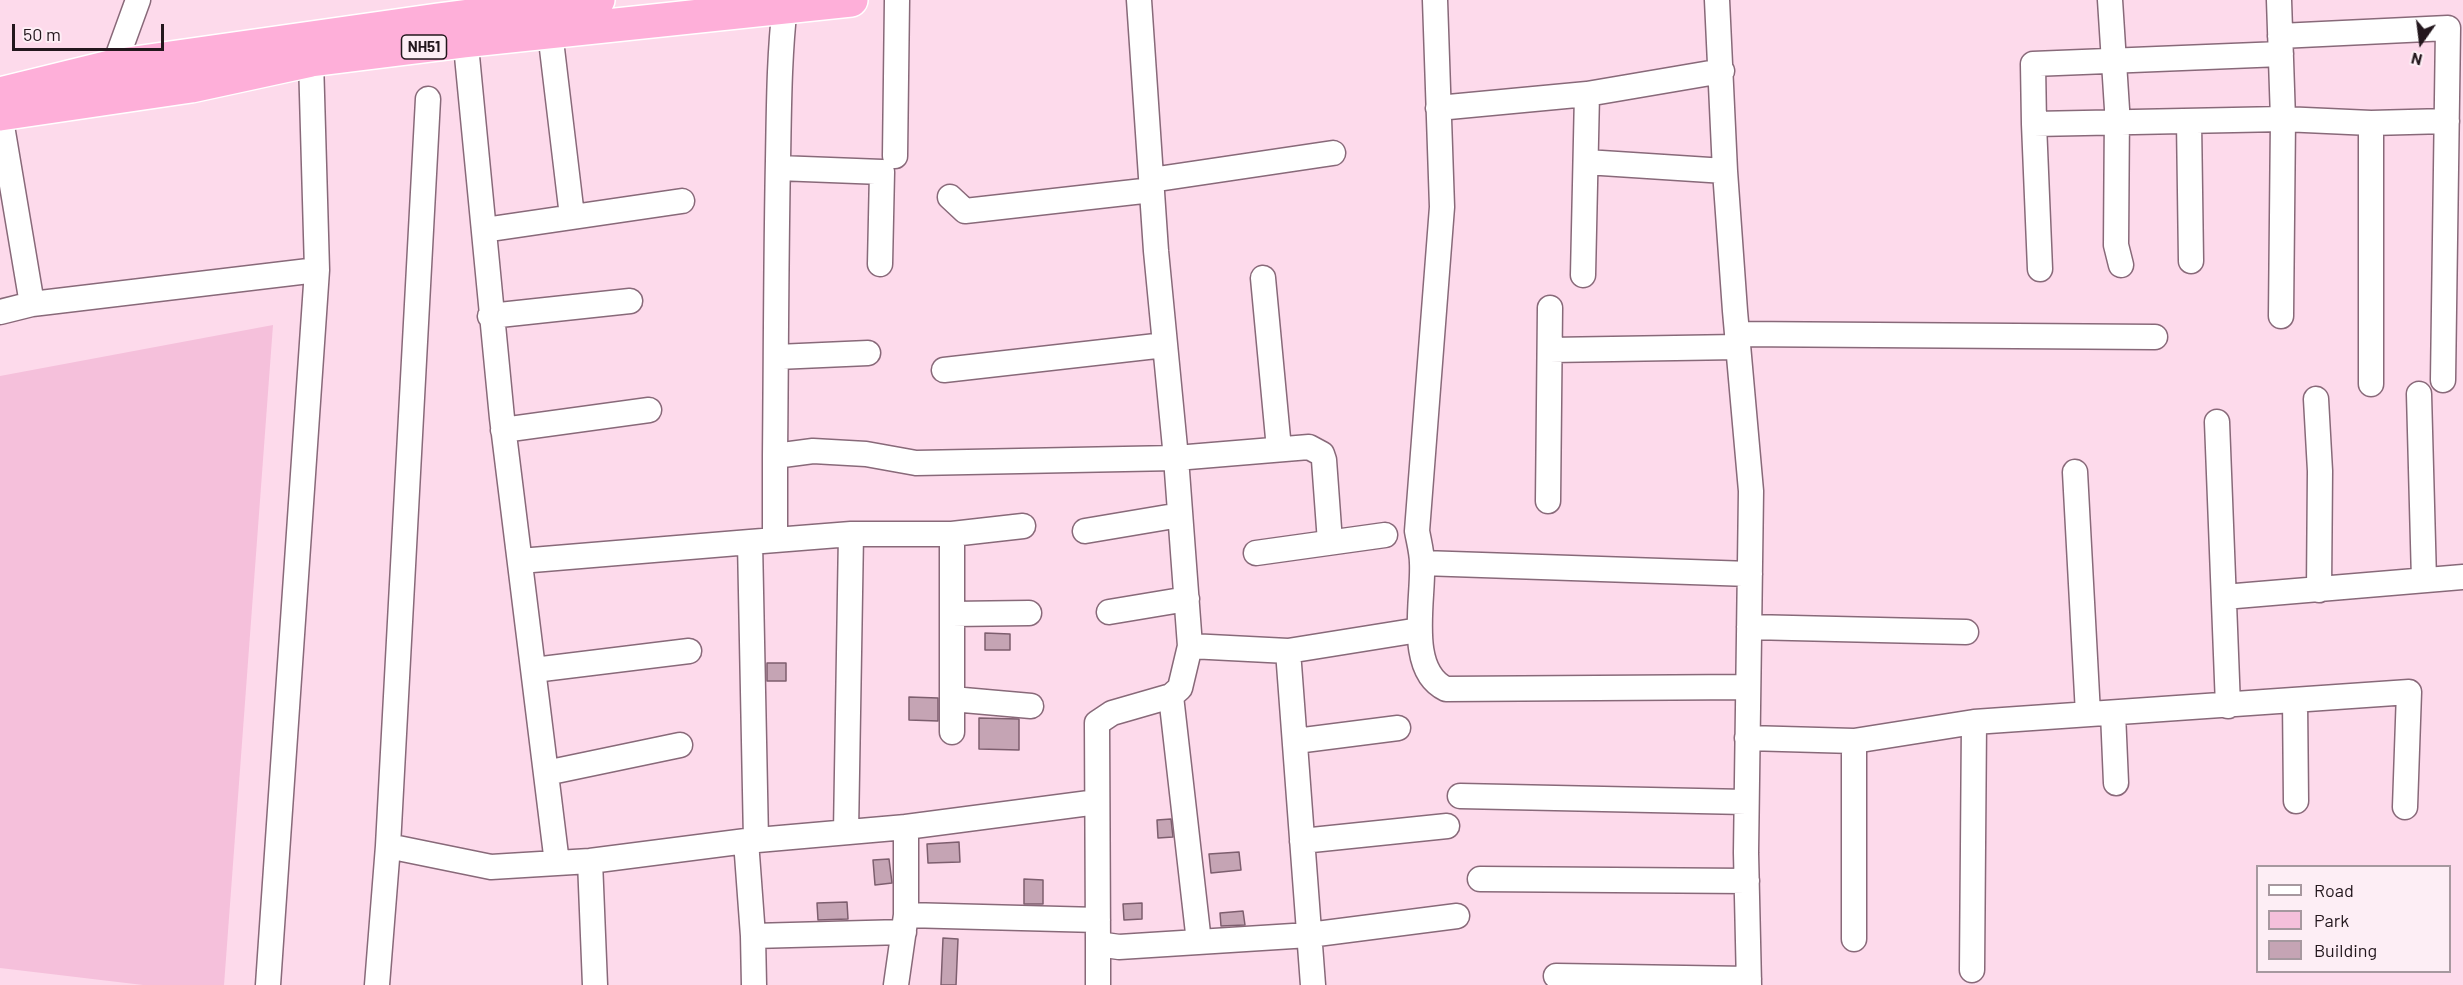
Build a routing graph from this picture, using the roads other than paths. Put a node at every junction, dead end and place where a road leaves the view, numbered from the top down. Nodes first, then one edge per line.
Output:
1 (138, 0) edge
2 (598, 0) edge
3 (851, 0) edge
4 (897, 0) edge
5 (1139, 0) edge
6 (1435, 0) edge
7 (1717, 0) edge
8 (2110, 0) edge
9 (2279, 0) edge
10 (785, 5) junction
11 (464, 29) junction
12 (550, 32) junction
13 (2281, 45) junction
14 (311, 60) junction
15 (2114, 60) junction
16 (114, 66) junction
17 (1722, 71) junction
18 (0, 94) edge
19 (1587, 94) junction
20 (428, 99) dead end
21 (1438, 108) junction
22 (0, 114) edge
23 (2283, 119) junction
24 (2189, 121) junction
25 (2447, 121) junction
26 (2372, 123) junction
27 (2034, 124) junction
28 (2117, 124) junction
29 (1333, 153) dead end
30 (895, 156) dead end
31 (1586, 162) junction
32 (778, 168) junction
33 (1725, 171) junction
34 (1151, 185) junction
35 (950, 197) dead end
36 (682, 201) dead end
37 (572, 216) junction
38 (484, 230) junction
39 (2191, 261) dead end
40 (880, 264) dead end
41 (2121, 265) dead end
42 (317, 270) junction
43 (2040, 270) dead end
44 (1583, 275) dead end
45 (1263, 278) dead end
46 (630, 301) dead end
47 (32, 304) junction
48 (1550, 308) dead end
49 (0, 312) edge
50 (490, 316) junction
51 (2281, 316) dead end
52 (2155, 337) dead end
53 (1737, 341) junction
54 (1165, 345) junction
55 (1550, 350) junction
56 (868, 353) dead end
57 (777, 357) junction
58 (944, 370) dead end
59 (2443, 380) dead end
60 (2371, 384) dead end
61 (2419, 394) dead end
62 (2316, 399) dead end
63 (649, 410) dead end
64 (2217, 422) dead end
65 (503, 430) junction
66 (1279, 450) junction
67 (775, 456) junction
68 (1176, 458) junction
69 (2075, 472) dead end
70 (1548, 501) dead end
71 (1180, 515) junction
72 (1023, 526) dead end
73 (1085, 531) dead end
74 (851, 534) junction
75 (952, 534) junction
76 (1385, 535) dead end
77 (775, 540) junction
78 (750, 542) junction
79 (1330, 542) junction
80 (1256, 553) dead end
81 (520, 561) junction
82 (1422, 563) junction
83 (1750, 574) junction
84 (2463, 577) edge
85 (2424, 580) junction
86 (2319, 590) junction
87 (2224, 597) junction
88 (1187, 599) junction
89 (1108, 612) dead end
90 (1029, 613) dead end
91 (952, 614) junction
92 (1749, 627) junction
93 (1419, 630) junction
94 (1966, 632) dead end
95 (1190, 646) junction
96 (689, 651) dead end
97 (1288, 651) junction
98 (534, 670) junction
99 (1748, 687) junction
100 (1171, 696) junction
101 (952, 699) junction
102 (2295, 700) junction
103 (1031, 706) dead end
104 (2228, 706) junction
105 (2113, 713) junction
106 (2088, 714) junction
107 (1974, 722) junction
108 (1398, 728) dead end
109 (952, 732) dead end
110 (1747, 738) junction
111 (1296, 741) junction
112 (1854, 741) junction
113 (680, 745) dead end
114 (546, 773) junction
115 (2116, 783) dead end
116 (1460, 796) dead end
117 (2296, 801) dead end
118 (1097, 802) junction
119 (1746, 802) junction
120 (2405, 807) dead end
121 (1447, 826) dead end
122 (906, 827) junction
123 (846, 832) junction
124 (751, 840) junction
125 (1302, 841) junction
126 (388, 846) junction
127 (590, 861) junction
128 (557, 863) junction
129 (1480, 879) dead end
130 (1747, 881) junction
131 (1457, 916) dead end
132 (1098, 920) junction
133 (905, 923) junction
134 (1309, 935) junction
135 (753, 936) junction
136 (1854, 939) dead end
137 (1199, 942) junction
138 (1098, 944) junction
139 (1971, 970) dead end
140 (1556, 976) dead end
141 (1749, 982) edge
142 (268, 985) edge
143 (377, 985) edge
144 (595, 985) edge
145 (754, 985) edge
146 (896, 985) edge
147 (1098, 985) edge
148 (1313, 985) edge

1 - 16 street
2 - 11 highway, NH51
3 - 10 highway, NH51
4 - 30 street
5 - 34 street
6 - 21 street
7 - 17 street
8 - 15 street
9 - 13 street
10 - 12 highway, NH51
10 - 32 street
11 - 12 highway, NH51
11 - 14 highway, NH51
11 - 16 highway, NH51
11 - 38 street
12 - 37 street
13 - 15 street
13 - 23 street
13 - 25 street
14 - 22 highway, NH51
14 - 42 street
15 - 27 street
15 - 28 street
16 - 18 highway, NH51
17 - 19 street
17 - 33 street
19 - 21 street
19 - 31 street
20 - 126 street
21 - 82 street
22 - 47 street
23 - 24 street
23 - 26 street
23 - 51 street
24 - 28 street
24 - 39 street
25 - 26 street
25 - 59 street
26 - 60 street
27 - 28 street
27 - 43 street
28 - 41 street
29 - 34 street
31 - 33 street
31 - 44 street
32 - 40 street
32 - 57 street
33 - 53 street
34 - 35 street
34 - 54 street
36 - 37 street
37 - 38 street
38 - 50 street
42 - 47 street
42 - 142 street
45 - 66 street
46 - 50 street
47 - 49 street
48 - 55 street
50 - 65 street
52 - 53 street
53 - 55 street
53 - 83 street
54 - 58 street
54 - 68 street
55 - 70 street
56 - 57 street
57 - 67 street
61 - 85 street
62 - 86 street
63 - 65 street
64 - 87 street
65 - 81 street
66 - 68 street
66 - 79 street
67 - 68 street
67 - 77 street
68 - 71 street
69 - 106 street
71 - 73 street
71 - 88 street
72 - 75 street
74 - 75 street
74 - 77 street
74 - 123 street
75 - 91 street
76 - 79 street
77 - 78 street
78 - 81 street
78 - 124 street
79 - 80 street
81 - 98 street
82 - 83 street
82 - 93 street
83 - 92 street
84 - 85 street
85 - 86 street
86 - 87 street
87 - 104 street
88 - 89 street
88 - 95 street
90 - 91 street
91 - 101 street
92 - 94 street
92 - 99 street
93 - 97 street
93 - 99 street
95 - 97 street
95 - 100 street
96 - 98 street
97 - 111 street
98 - 114 street
99 - 110 street
100 - 118 street
100 - 137 street
101 - 103 street
101 - 109 street
102 - 104 street
102 - 117 street
102 - 120 street
104 - 105 street
105 - 106 street
105 - 115 street
106 - 107 street
107 - 112 street
107 - 139 street
108 - 111 street
110 - 112 street
110 - 119 street
111 - 125 street
112 - 136 street
113 - 114 street
114 - 128 street
116 - 119 street
118 - 122 street
118 - 132 street
119 - 130 street
121 - 125 street
122 - 123 street
122 - 133 street
123 - 124 street
124 - 127 street
124 - 135 street
125 - 134 street
126 - 128 street
126 - 143 street
127 - 128 street
127 - 144 street
129 - 130 street
130 - 141 street
131 - 134 street
132 - 133 street
132 - 138 street
133 - 135 street
133 - 146 street
134 - 137 street
134 - 148 street
135 - 145 street
137 - 138 street
138 - 147 street
140 - 141 street

